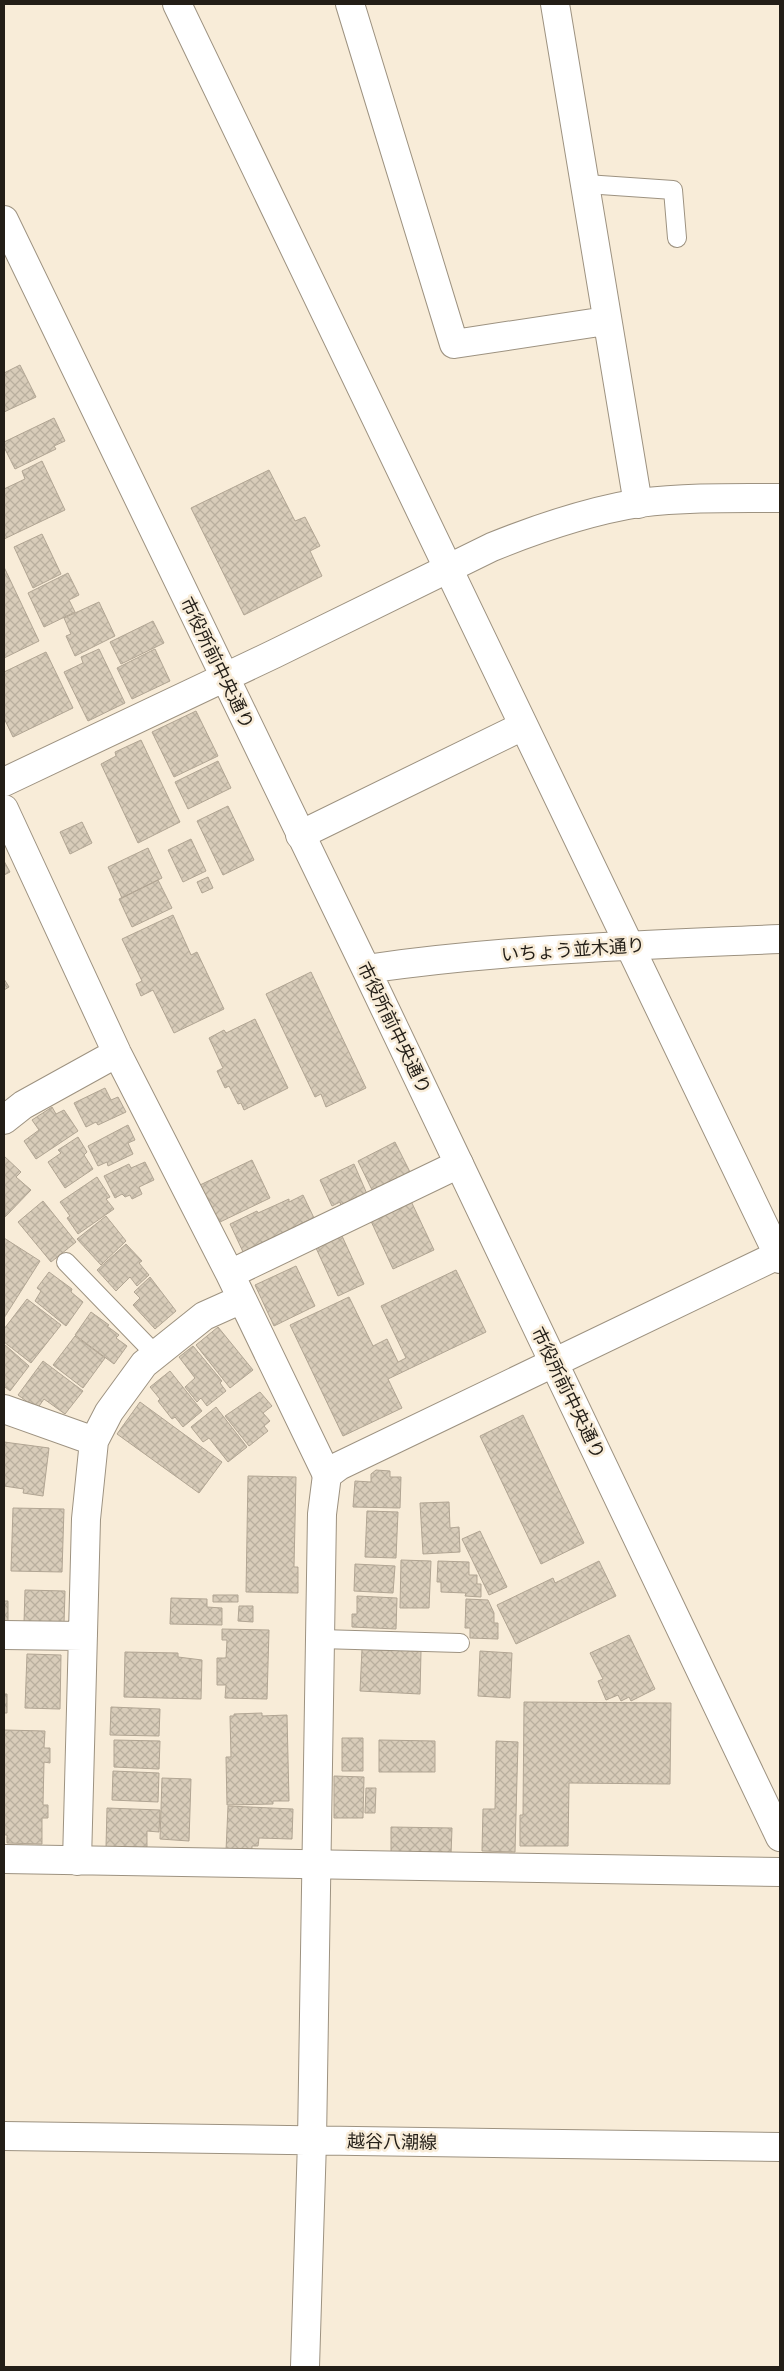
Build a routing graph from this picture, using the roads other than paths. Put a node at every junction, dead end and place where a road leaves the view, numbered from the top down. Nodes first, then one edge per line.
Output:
1 (177, 4) edge
2 (350, 4) edge
3 (555, 4) edge
4 (586, 184) junction
5 (4, 220) edge
6 (678, 238) dead end
7 (606, 321) junction
8 (780, 498) edge
9 (638, 504) junction
10 (448, 569) junction
11 (224, 678) junction
12 (523, 726) junction
13 (4, 782) edge
14 (4, 809) edge
15 (300, 835) junction
16 (780, 939) edge
17 (629, 946) junction
18 (366, 969) junction
19 (117, 1053) junction
20 (4, 1120) edge
21 (459, 1164) junction
22 (780, 1256) edge
23 (66, 1262) dead end
24 (230, 1274) junction
25 (242, 1299) junction
26 (156, 1355) junction
27 (554, 1362) junction
28 (4, 1409) edge
29 (94, 1441) junction
30 (326, 1474) junction
31 (4, 1636) edge
32 (83, 1636) junction
33 (320, 1640) junction
34 (460, 1643) dead end
35 (780, 1837) edge
36 (4, 1859) edge
37 (77, 1861) junction
38 (317, 1865) junction
39 (780, 1872) edge
40 (4, 2136) edge
41 (312, 2141) junction
42 (780, 2147) edge
43 (306, 2367) edge

1 - 10 street
2 - 7 street
3 - 4 street
4 - 6 lane
4 - 7 street
5 - 11 street, 市役所前中央通り
7 - 9 street
8 - 9 street
9 - 10 street
10 - 11 street
10 - 12 street
11 - 13 street
11 - 15 street, 市役所前中央通り
12 - 15 street
12 - 17 street
14 - 19 street
15 - 18 street, 市役所前中央通り
16 - 17 street, いちょう並木通り
17 - 18 street, いちょう並木通り
17 - 22 street
18 - 21 street, 市役所前中央通り
19 - 20 street
19 - 24 street
21 - 24 street
21 - 27 street, 市役所前中央通り
22 - 27 street
23 - 26 lane
24 - 25 street
25 - 26 street
25 - 30 street
26 - 29 street
27 - 30 street
27 - 35 street, 市役所前中央通り
28 - 29 street
29 - 32 street
30 - 33 street
31 - 32 street
32 - 37 street
33 - 34 lane
33 - 38 street
36 - 37 street
37 - 38 street
38 - 39 street
38 - 41 street
40 - 41 street, 越谷八潮線
41 - 42 street, 越谷八潮線
41 - 43 street

